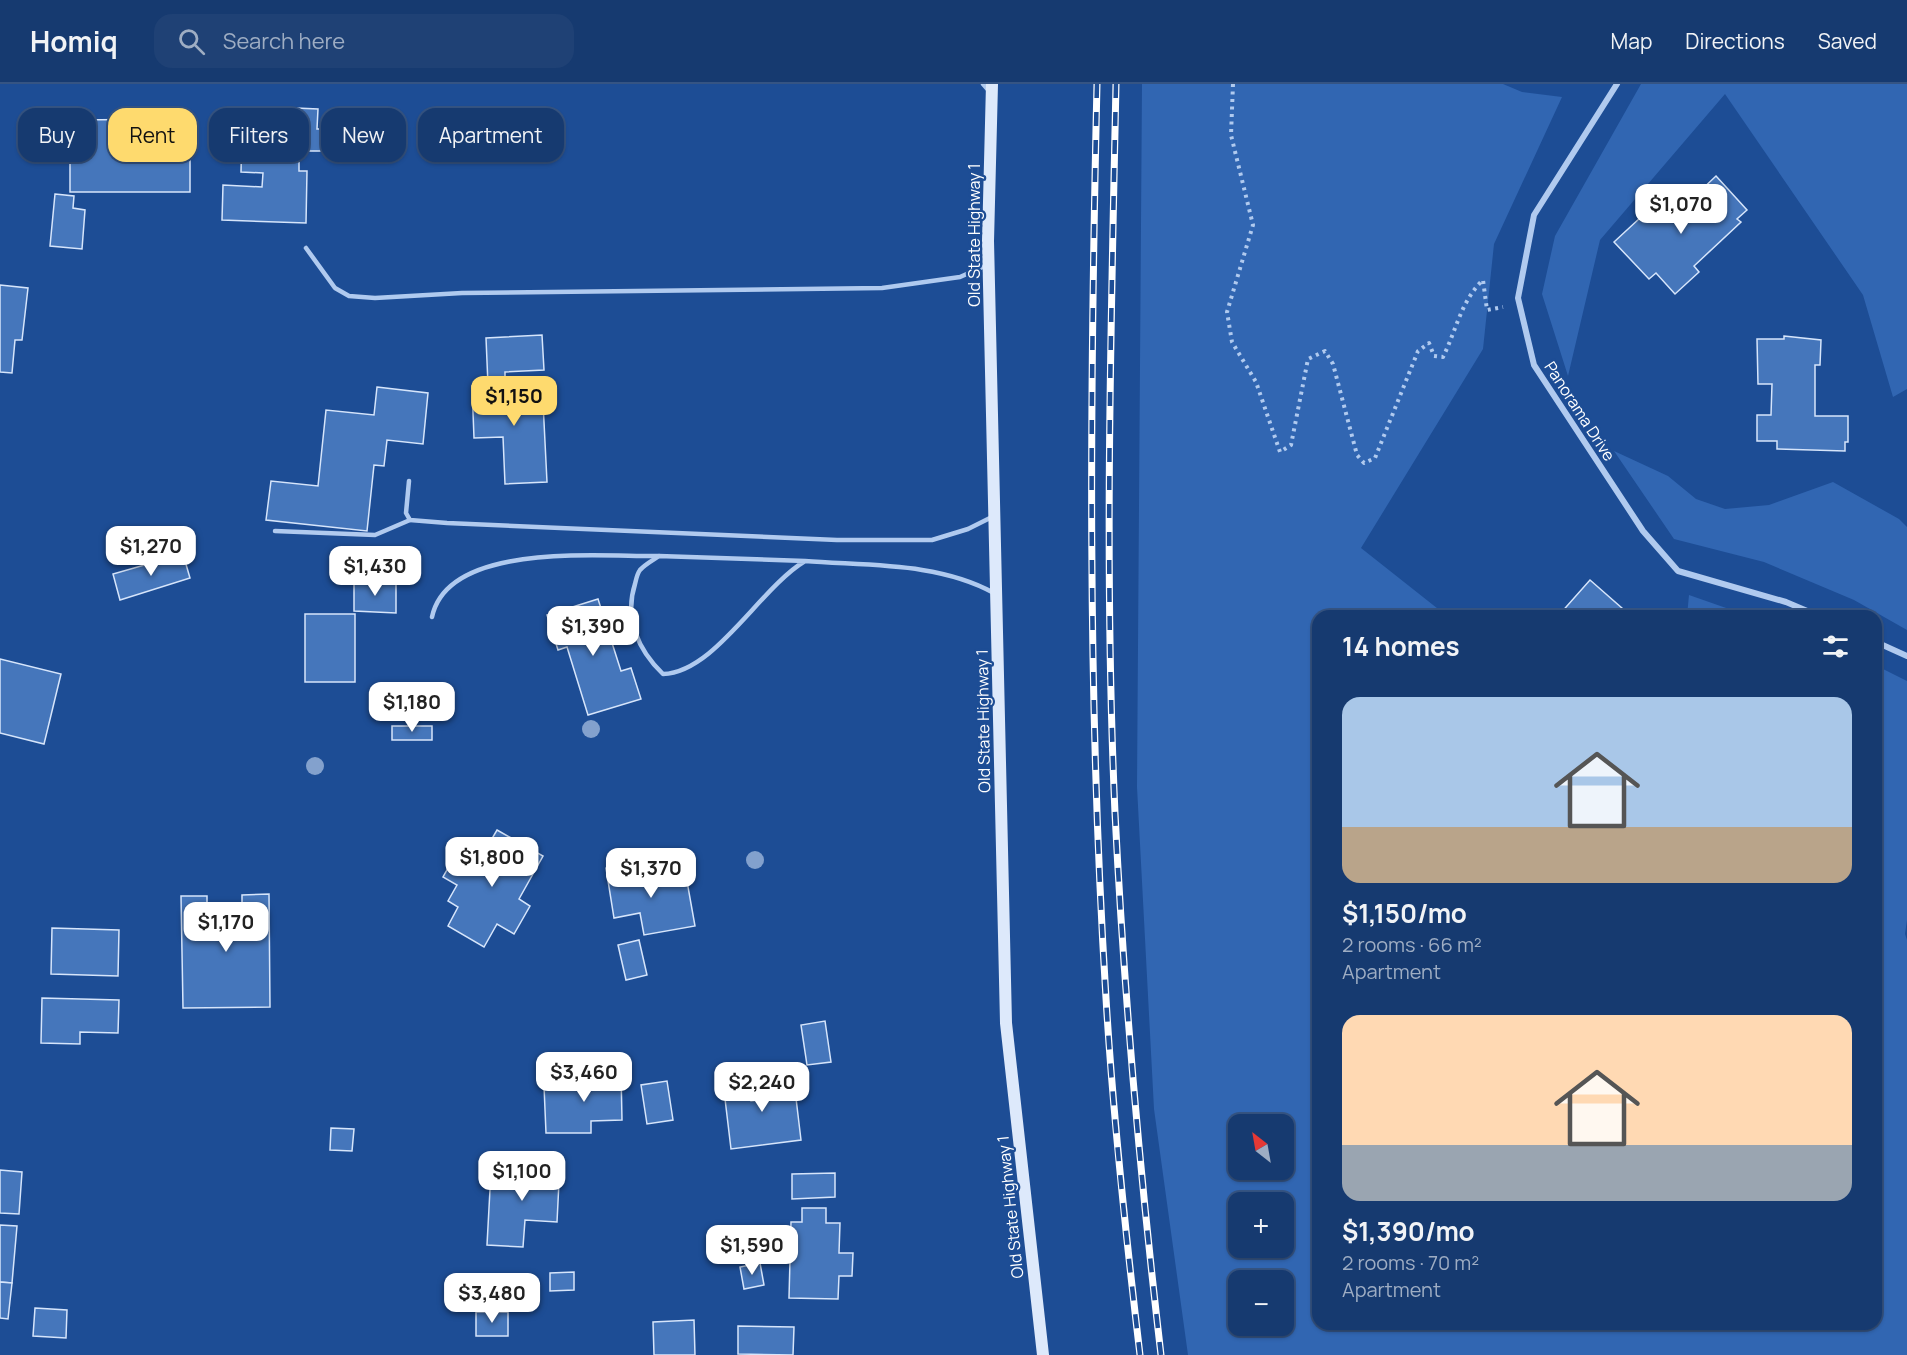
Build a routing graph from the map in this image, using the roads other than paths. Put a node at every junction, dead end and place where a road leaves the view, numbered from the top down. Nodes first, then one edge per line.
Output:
1 (983, 84) edge
2 (1617, 84) edge
3 (992, 89) edge
4 (306, 248) dead end
5 (989, 264) junction
6 (410, 481) dead end
7 (995, 516) junction
8 (410, 520) junction
9 (275, 531) dead end
10 (659, 556) junction
11 (805, 561) junction
12 (997, 595) junction
13 (1804, 610) edge
14 (432, 617) dead end
15 (1882, 645) edge
16 (1907, 656) edge
17 (1043, 1355) edge

1 - 3 lane
2 - 13 street, Panorama Drive
3 - 5 main road, Old State Highway 1
4 - 5 lane
5 - 7 main road, Old State Highway 1
6 - 8 lane
7 - 8 lane
7 - 12 main road, Old State Highway 1
8 - 9 lane
10 - 11 lane
10 - 11 lane
10 - 14 lane
11 - 12 lane
12 - 17 main road, Old State Highway 1
15 - 16 street

